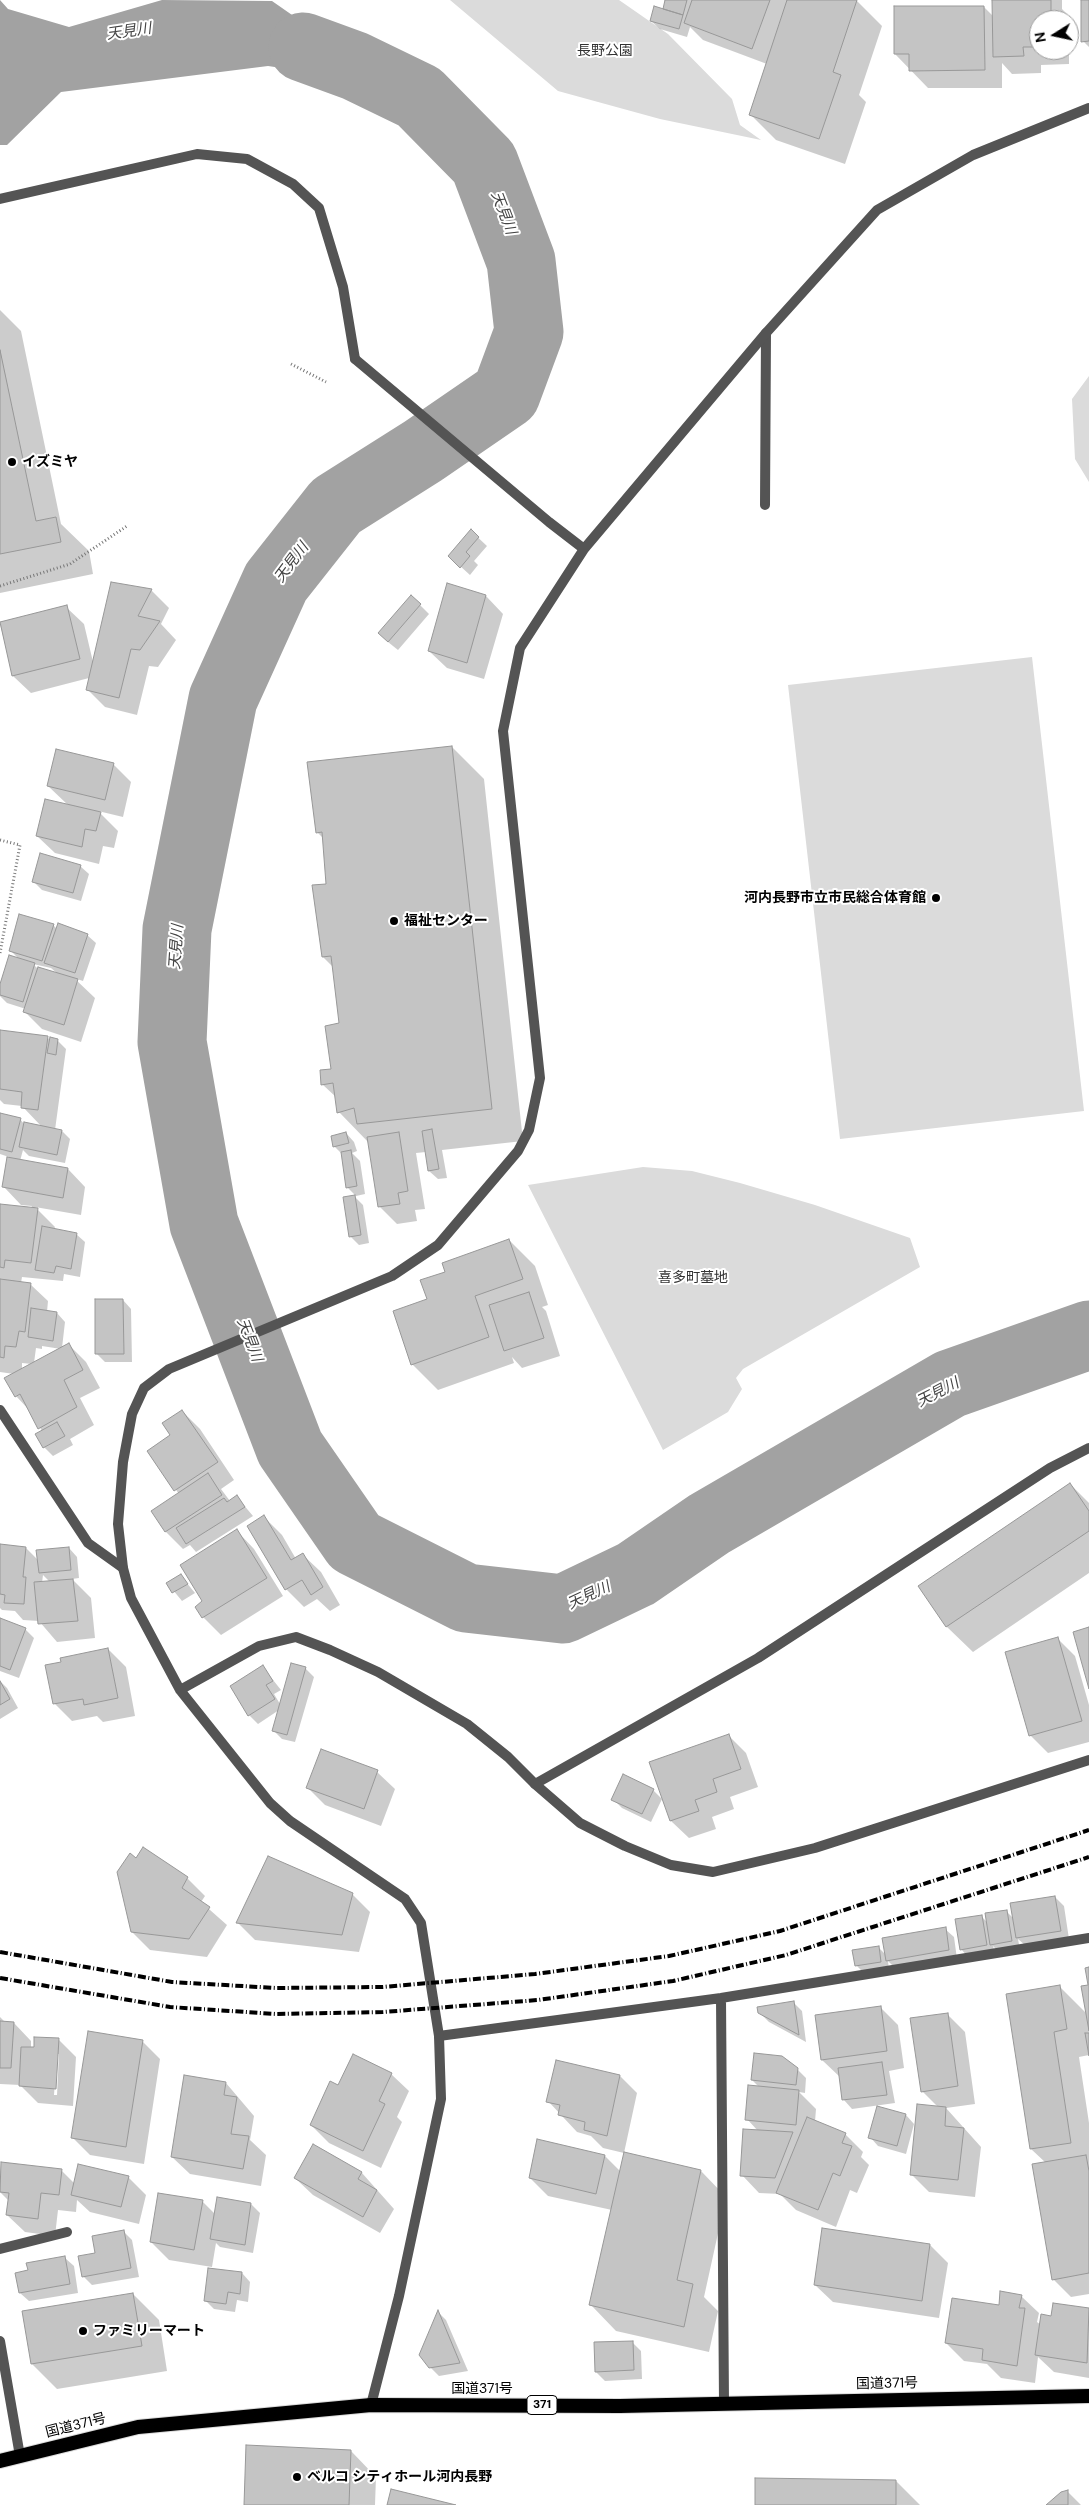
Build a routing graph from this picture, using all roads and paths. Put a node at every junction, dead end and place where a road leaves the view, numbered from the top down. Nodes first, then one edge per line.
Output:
1 (1089, 108) edge
2 (0, 199) edge
3 (766, 333) junction
4 (291, 364) dead end
5 (326, 382) dead end
6 (765, 505) dead end
7 (127, 526) dead end
8 (584, 549) junction
9 (0, 586) edge
10 (0, 840) edge
11 (0, 952) edge
12 (0, 1410) edge
13 (1089, 1448) edge
14 (123, 1568) junction
15 (180, 1690) junction
16 (1089, 1760) edge
17 (535, 1784) junction
18 (1089, 1938) edge
19 (722, 1998) junction
20 (439, 2036) junction
21 (67, 2232) dead end
22 (0, 2249) edge
23 (0, 2341) edge
24 (1089, 2396) edge
25 (724, 2403) junction
26 (370, 2405) junction
27 (20, 2456) junction
28 (0, 2461) edge

1 - 3 street
2 - 8 street
3 - 6 street
3 - 8 street
4 - 5 path
7 - 9 path
8 - 14 street
10 - 11 path
12 - 14 street
13 - 17 street
14 - 15 street
15 - 17 street
15 - 20 street
16 - 17 street
18 - 19 street
19 - 20 street
19 - 25 street
20 - 26 street
21 - 22 street
23 - 27 street
24 - 25 highway, 国道371号 / 371
25 - 26 highway, 国道371号 / 371
26 - 27 highway, 国道371号 / 371
27 - 28 highway, 国道371号 / 371

